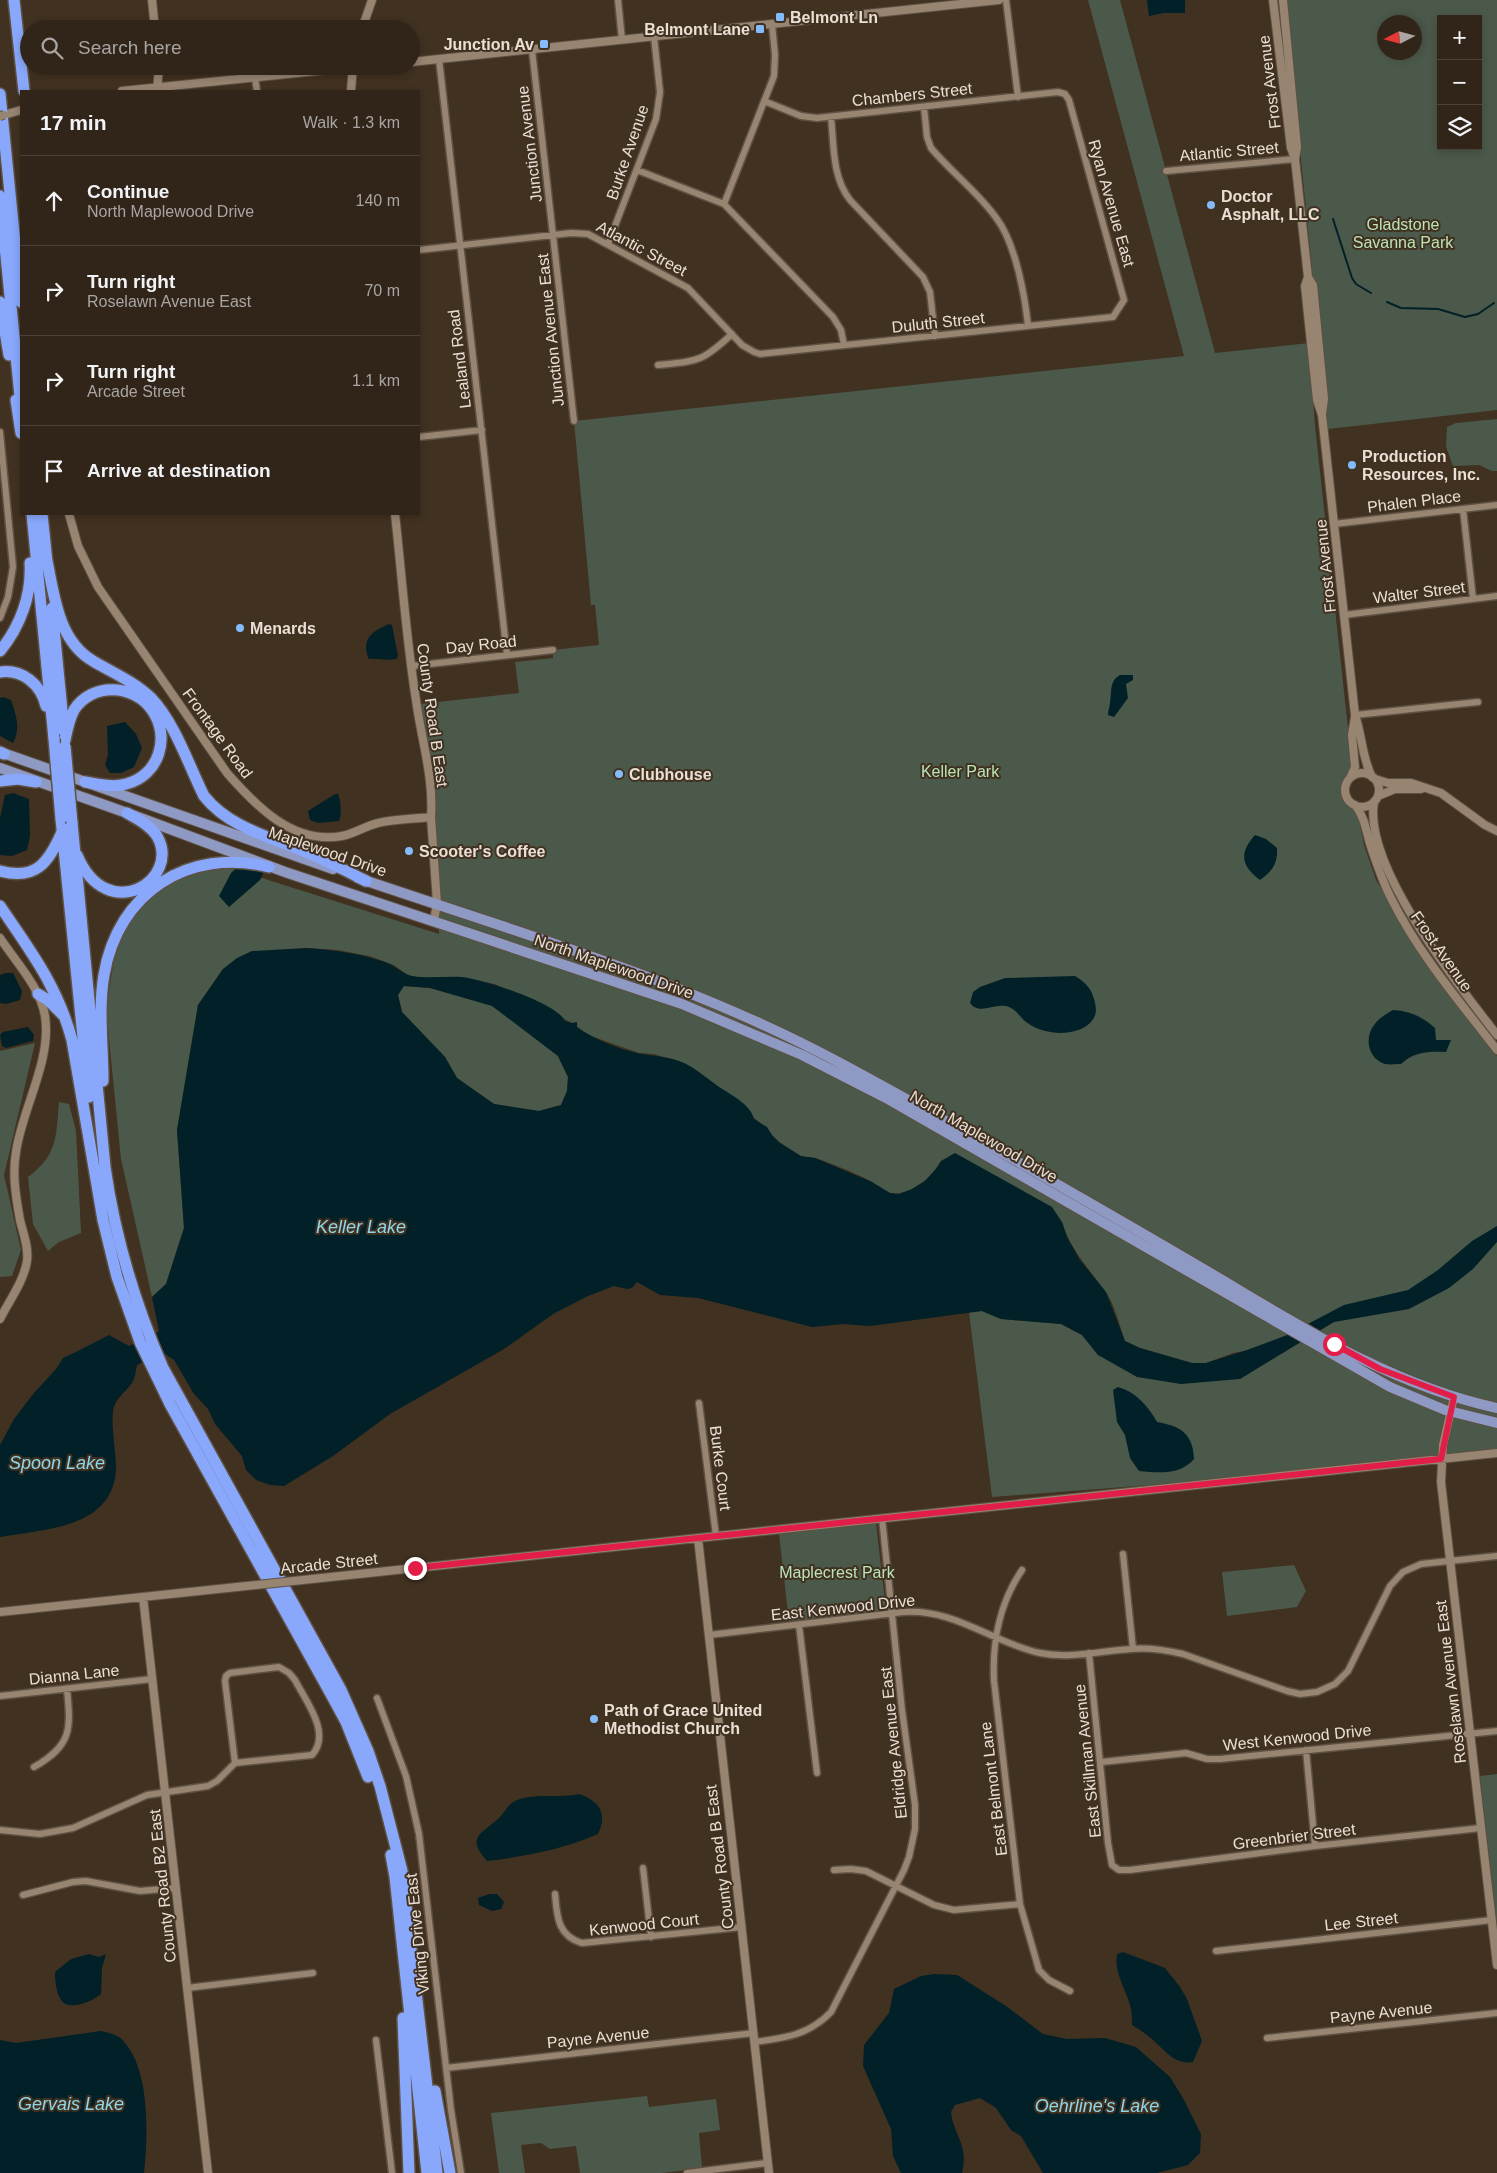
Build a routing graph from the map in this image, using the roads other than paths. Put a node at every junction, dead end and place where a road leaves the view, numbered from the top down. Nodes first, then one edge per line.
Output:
1 (14, 0) edge
2 (152, 0) edge
3 (372, 0) edge
4 (618, 0) edge
5 (999, 0) edge
6 (1006, 0) edge
7 (1274, 0) edge
8 (1283, 0) edge
9 (154, 20) edge
10 (365, 20) edge
11 (772, 24) junction
12 (654, 37) junction
13 (622, 40) junction
14 (532, 50) junction
15 (20, 55) edge
16 (439, 59) junction
17 (420, 61) edge
18 (22, 75) edge
19 (158, 75) edge
20 (282, 75) edge
21 (352, 75) edge
22 (255, 78) junction
23 (158, 89) edge
24 (24, 90) edge
25 (140, 90) edge
26 (257, 90) edge
27 (351, 90) edge
28 (0, 94) edge
29 (1065, 94) joint
30 (1018, 97) junction
31 (764, 102) junction
32 (924, 107) junction
33 (18, 111) edge
34 (0, 116) edge
35 (831, 116) junction
36 (1295, 159) junction
37 (637, 170) junction
38 (1166, 171) dead end
39 (0, 196) edge
40 (724, 204) junction
41 (553, 235) junction
42 (608, 244) junction
43 (460, 246) junction
44 (420, 250) edge
45 (20, 292) edge
46 (0, 302) edge
47 (1113, 317) joint
48 (1028, 326) junction
49 (732, 334) junction
50 (935, 336) junction
51 (844, 346) junction
52 (766, 354) joint
53 (658, 366) dead end
54 (20, 396) edge
55 (574, 421) dead end
56 (20, 427) edge
57 (482, 430) junction
58 (0, 432) edge
59 (420, 437) edge
60 (1497, 505) edge
61 (1464, 509) junction
62 (31, 515) edge
63 (31, 515) edge
64 (42, 515) edge
65 (69, 515) edge
66 (395, 515) edge
67 (1334, 524) junction
68 (46, 556) junction
69 (1497, 596) edge
70 (1473, 599) junction
71 (1344, 615) junction
72 (0, 618) edge
73 (553, 650) dead end
74 (0, 651) edge
75 (507, 655) junction
76 (412, 666) junction
77 (0, 672) edge
78 (1478, 702) dead end
79 (1355, 715) junction
80 (61, 742) junction
81 (1, 753) edge
82 (0, 768) edge
83 (1350, 778) junction
84 (1374, 778) junction
85 (0, 781) edge
86 (36, 782) junction
87 (85, 782) junction
88 (1428, 789) junction
89 (1376, 799) junction
90 (1355, 805) junction
91 (127, 813) junction
92 (431, 817) junction
93 (62, 825) junction
94 (1497, 831) edge
95 (74, 844) junction
96 (270, 867) junction
97 (0, 871) edge
98 (366, 881) junction
99 (437, 903) junction
100 (0, 906) edge
101 (434, 921) junction
102 (0, 938) edge
103 (38, 994) junction
104 (67, 1020) junction
105 (1497, 1035) edge
106 (1497, 1050) edge
107 (105, 1168) junction
108 (101, 1211) junction
109 (1279, 1317) junction
110 (0, 1319) edge
111 (139, 1325) junction
112 (1329, 1346) junction
113 (159, 1371) junction
114 (1454, 1397) junction
115 (699, 1403) dead end
116 (1497, 1408) edge
117 (1450, 1412) junction
118 (1497, 1423) edge
119 (1497, 1453) edge
120 (1441, 1459) junction
121 (882, 1518) junction
122 (716, 1536) junction
123 (698, 1538) junction
124 (1123, 1554) dead end
125 (1497, 1556) edge
126 (1450, 1561) junction
127 (1022, 1570) dead end
128 (143, 1596) junction
129 (0, 1612) edge
130 (893, 1613) junction
131 (800, 1624) junction
132 (709, 1635) junction
133 (996, 1637) junction
134 (1133, 1648) junction
135 (1089, 1653) junction
136 (152, 1680) junction
137 (67, 1688) junction
138 (0, 1696) edge
139 (377, 1698) dead end
140 (1497, 1731) edge
141 (1470, 1734) junction
142 (1306, 1750) junction
143 (1102, 1762) junction
144 (236, 1763) junction
145 (34, 1768) dead end
146 (817, 1773) dead end
147 (165, 1791) junction
148 (1481, 1828) junction
149 (0, 1830) edge
150 (1316, 1846) junction
151 (1112, 1865) joint
152 (643, 1868) dead end
153 (834, 1870) dead end
154 (896, 1885) junction
155 (175, 1888) junction
156 (555, 1894) dead end
157 (23, 1895) dead end
158 (1020, 1904) junction
159 (1492, 1920) junction
160 (400, 1926) junction
161 (742, 1927) junction
162 (651, 1937) junction
163 (1216, 1951) dead end
164 (1497, 1965) edge
165 (313, 1973) dead end
166 (187, 1988) junction
167 (1070, 1991) dead end
168 (418, 2002) junction
169 (1497, 2013) edge
170 (754, 2033) junction
171 (1267, 2038) dead end
172 (376, 2040) dead end
173 (755, 2042) junction
174 (446, 2068) junction
175 (767, 2163) junction
176 (208, 2173) edge
177 (392, 2173) edge
178 (409, 2173) edge
179 (427, 2173) edge
180 (437, 2173) edge
181 (450, 2173) edge
182 (461, 2173) edge
183 (687, 2173) edge
184 (768, 2173) edge

1 - 15 highway
2 - 9 street
3 - 10 street
4 - 13 street
5 - 11 street
6 - 30 street
7 - 36 street, Frost Avenue
8 - 36 street, Frost Avenue
11 - 12 street
11 - 31 street
12 - 13 street
12 - 37 street, Burke Avenue
13 - 14 street
14 - 16 street
14 - 41 street, Junction Avenue
16 - 17 street
16 - 43 street, Lealand Road
18 - 24 highway
19 - 23 street
20 - 22 street
21 - 27 street
22 - 23 street
22 - 26 street
23 - 25 street
28 - 45 highway
29 - 30 street, Chambers Street
29 - 47 street, Ryan Avenue East
30 - 32 street, Chambers Street
31 - 35 street, Chambers Street
31 - 40 street
32 - 35 street, Chambers Street
32 - 48 street
33 - 34 street, bridge
35 - 50 street
36 - 38 street, Atlantic Street
36 - 67 street, Frost Avenue
37 - 40 street
37 - 42 street, Burke Avenue
39 - 54 highway
40 - 51 street
41 - 42 street, Atlantic Street
41 - 43 street, Atlantic Street
41 - 55 street, Junction Avenue East
42 - 49 street, Atlantic Street
43 - 44 street, Atlantic Street
43 - 57 street, Lealand Road
46 - 56 highway
47 - 48 street, Duluth Street
48 - 50 street, Duluth Street
49 - 52 street, Atlantic Street
49 - 53 street
50 - 51 street, Duluth Street
51 - 52 street, Duluth Street
57 - 59 street
57 - 75 street, Lealand Road
58 - 72 street
60 - 61 street, Phalen Place
61 - 67 street, Phalen Place
61 - 70 street
62 - 74 highway
63 - 80 highway
64 - 68 highway
65 - 92 street, Frontage Road
66 - 76 street, County Road B East
67 - 71 street, Frost Avenue
68 - 80 highway
68 - 98 highway
69 - 70 street, Walter Street
70 - 71 street, Walter Street
71 - 79 street, Frost Avenue
73 - 75 street, Day Road
75 - 76 street, Day Road
76 - 92 street, County Road B East
77 - 80 highway
78 - 79 street
79 - 83 street, Frost Avenue
79 - 84 street, Frost Avenue
80 - 87 highway
80 - 93 highway, bridge
80 - 95 highway, bridge
81 - 87 main road, Maplewood Drive
82 - 86 main road, North Maplewood Drive
83 - 84 street
83 - 90 street
84 - 88 street
84 - 89 street
85 - 86 highway
86 - 91 main road, North Maplewood Drive
87 - 98 main road, Maplewood Drive
88 - 89 street
88 - 94 street
89 - 90 street
89 - 105 street, Frost Avenue
90 - 106 street, Frost Avenue
91 - 95 highway
91 - 96 main road, North Maplewood Drive
92 - 99 street, County Road B East
93 - 97 highway
93 - 108 highway
95 - 107 highway
96 - 101 main road, North Maplewood Drive
96 - 107 highway
98 - 99 main road, Maplewood Drive
99 - 101 street, County Road B East
99 - 109 main road, North Maplewood Drive
100 - 104 highway
101 - 109 main road, North Maplewood Drive
102 - 103 street
103 - 104 highway
103 - 110 street
104 - 108 highway
107 - 111 highway
108 - 111 highway
109 - 112 main road, North Maplewood Drive
111 - 113 highway
112 - 114 main road, North Maplewood Drive
112 - 117 main road, North Maplewood Drive
113 - 160 highway
113 - 168 highway
114 - 116 main road, North Maplewood Drive
114 - 117 street, Roselawn Avenue East
115 - 122 street, Burke Court
117 - 118 main road, North Maplewood Drive
117 - 120 street, Roselawn Avenue East
119 - 120 street, Arcade Street
120 - 121 street, Arcade Street
120 - 126 street, Roselawn Avenue East
121 - 122 street, Arcade Street
121 - 130 street, Eldridge Avenue East
122 - 123 street, Arcade Street
123 - 128 street, Arcade Street, bridge
123 - 132 street, County Road B East
124 - 134 street
125 - 126 street, East Kenwood Drive
126 - 134 street, East Kenwood Drive
126 - 141 street, Roselawn Avenue East
127 - 133 street, East Belmont Lane
128 - 129 street, Arcade Street
128 - 136 street, County Road B2 East
130 - 131 street, East Kenwood Drive
130 - 133 street, East Kenwood Drive
130 - 154 street, Eldridge Avenue East
131 - 132 street, East Kenwood Drive
131 - 146 street
132 - 161 street, County Road B East
133 - 135 street, East Kenwood Drive
133 - 158 street, East Belmont Lane
134 - 135 street, East Kenwood Drive
135 - 143 street, East Skillman Avenue
136 - 137 street, Dianna Lane
136 - 147 street, County Road B2 East
137 - 138 street, Dianna Lane
137 - 145 street
139 - 174 street, Viking Drive East
140 - 141 street, West Kenwood Drive
141 - 142 street, West Kenwood Drive
141 - 148 street, Roselawn Avenue East
142 - 143 street, West Kenwood Drive
142 - 150 street
143 - 151 street, East Skillman Avenue
144 - 144 street
144 - 147 street
147 - 149 street
147 - 155 street, County Road B2 East
148 - 150 street, Greenbrier Street
148 - 159 street, Roselawn Avenue East
150 - 151 street, Greenbrier Street
152 - 162 street
153 - 154 street
154 - 158 street
154 - 173 street, Eldridge Avenue East
155 - 157 street
155 - 166 street, County Road B2 East
156 - 162 street, Kenwood Court
158 - 167 street, East Belmont Lane
159 - 163 street, Lee Street
159 - 164 street, Roselawn Avenue East
160 - 178 highway
160 - 179 highway
161 - 162 street, Kenwood Court
161 - 170 street, County Road B East
165 - 166 street
166 - 176 street, County Road B2 East
168 - 180 highway
168 - 181 highway
169 - 171 street, Payne Avenue
170 - 173 street, County Road B East
170 - 174 street, Payne Avenue
172 - 177 street
173 - 175 street, County Road B East
174 - 182 street, Viking Drive East
175 - 183 street
175 - 184 street, County Road B East

